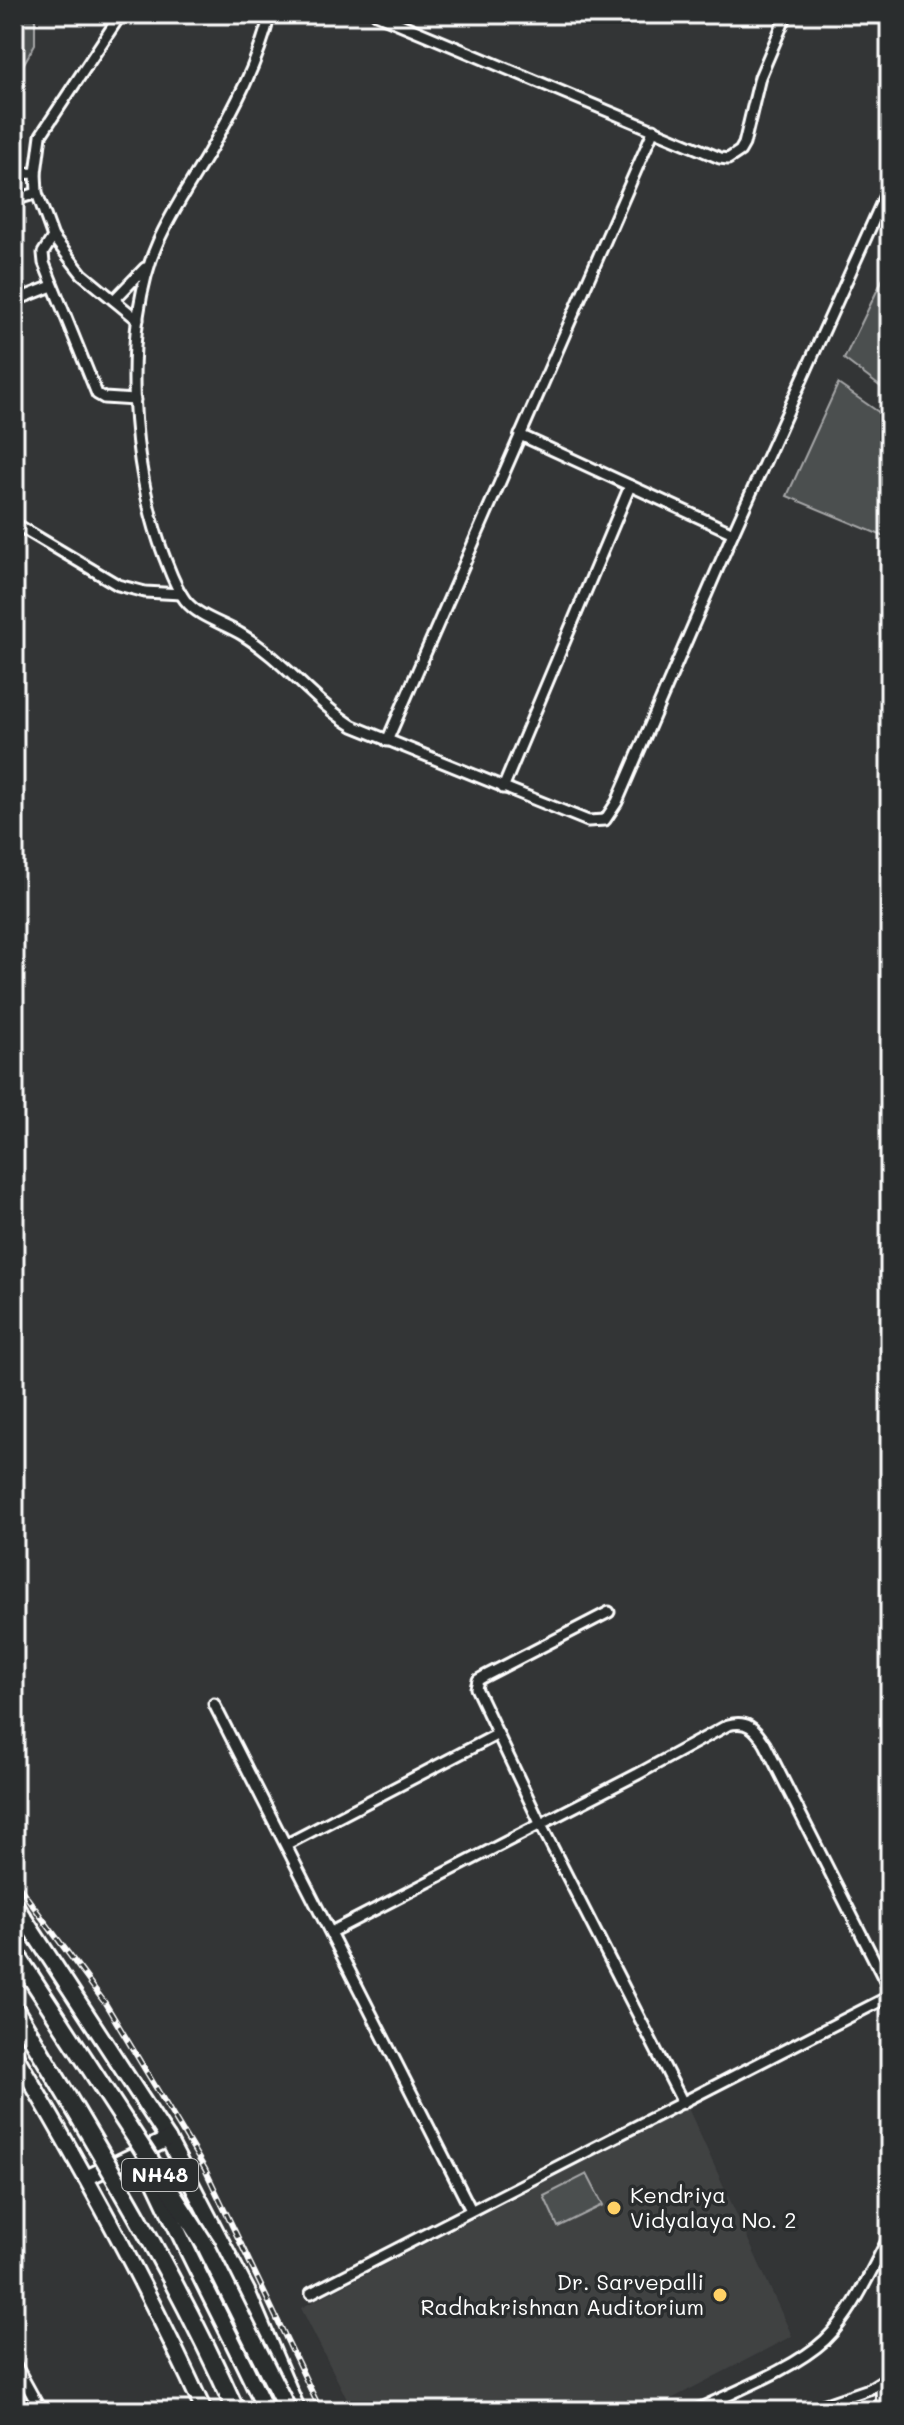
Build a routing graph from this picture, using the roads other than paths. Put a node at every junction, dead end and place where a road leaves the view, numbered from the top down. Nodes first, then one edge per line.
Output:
1 (121, 14) edge
2 (270, 14) edge
3 (376, 14) edge
4 (782, 16) edge
5 (654, 129) junction
6 (36, 173) junction
7 (14, 174) edge
8 (890, 184) edge
9 (37, 193) junction
10 (14, 200) edge
11 (53, 237) junction
12 (148, 265) junction
13 (52, 286) junction
14 (114, 300) junction
15 (14, 301) edge
16 (138, 320) junction
17 (135, 400) junction
18 (520, 435) junction
19 (630, 486) junction
20 (14, 523) edge
21 (733, 533) junction
22 (181, 594) junction
23 (387, 741) junction
24 (503, 788) junction
25 (609, 1612) dead end
26 (214, 1704) dead end
27 (498, 1734) junction
28 (540, 1823) junction
29 (287, 1844) junction
30 (14, 1903) edge
31 (331, 1932) junction
32 (14, 1951) edge
33 (890, 1993) edge
34 (14, 2008) edge
35 (14, 2053) edge
36 (683, 2103) junction
37 (128, 2125) junction
38 (168, 2139) junction
39 (86, 2178) junction
40 (471, 2210) junction
41 (890, 2235) edge
42 (311, 2293) dead end
43 (14, 2362) edge
44 (890, 2376) edge
45 (881, 2384) junction
46 (14, 2395) edge
47 (23, 2411) edge
48 (41, 2411) edge
49 (204, 2411) edge
50 (236, 2411) edge
51 (266, 2411) edge
52 (288, 2411) edge
53 (298, 2411) edge
54 (694, 2411) edge
55 (805, 2411) edge
56 (882, 2411) edge

1 - 6 street
2 - 12 street
3 - 5 street
4 - 5 street
5 - 18 street
6 - 7 street
6 - 9 street
8 - 21 street
9 - 10 street
9 - 11 street
11 - 13 street
11 - 14 street
12 - 14 street
12 - 16 street
13 - 15 street
13 - 17 street
14 - 16 street
16 - 17 street
17 - 22 street
18 - 19 street
18 - 23 street
19 - 21 street
19 - 24 street
20 - 22 street
21 - 24 street
22 - 23 street
23 - 24 street
25 - 27 street
26 - 29 street
27 - 28 street
27 - 29 street
28 - 31 street
28 - 33 street
28 - 36 street
29 - 31 street
30 - 38 main road
31 - 40 street
32 - 37 highway, NH48, bridge
33 - 36 street
34 - 50 highway, NH48, bridge
35 - 39 main road
36 - 40 street
37 - 51 main road, bridge
37 - 52 highway, NH48, bridge
38 - 39 main road
38 - 53 main road
39 - 49 main road
40 - 42 street
41 - 54 street
43 - 48 street
44 - 45 street
45 - 55 street
45 - 56 street
46 - 47 street

